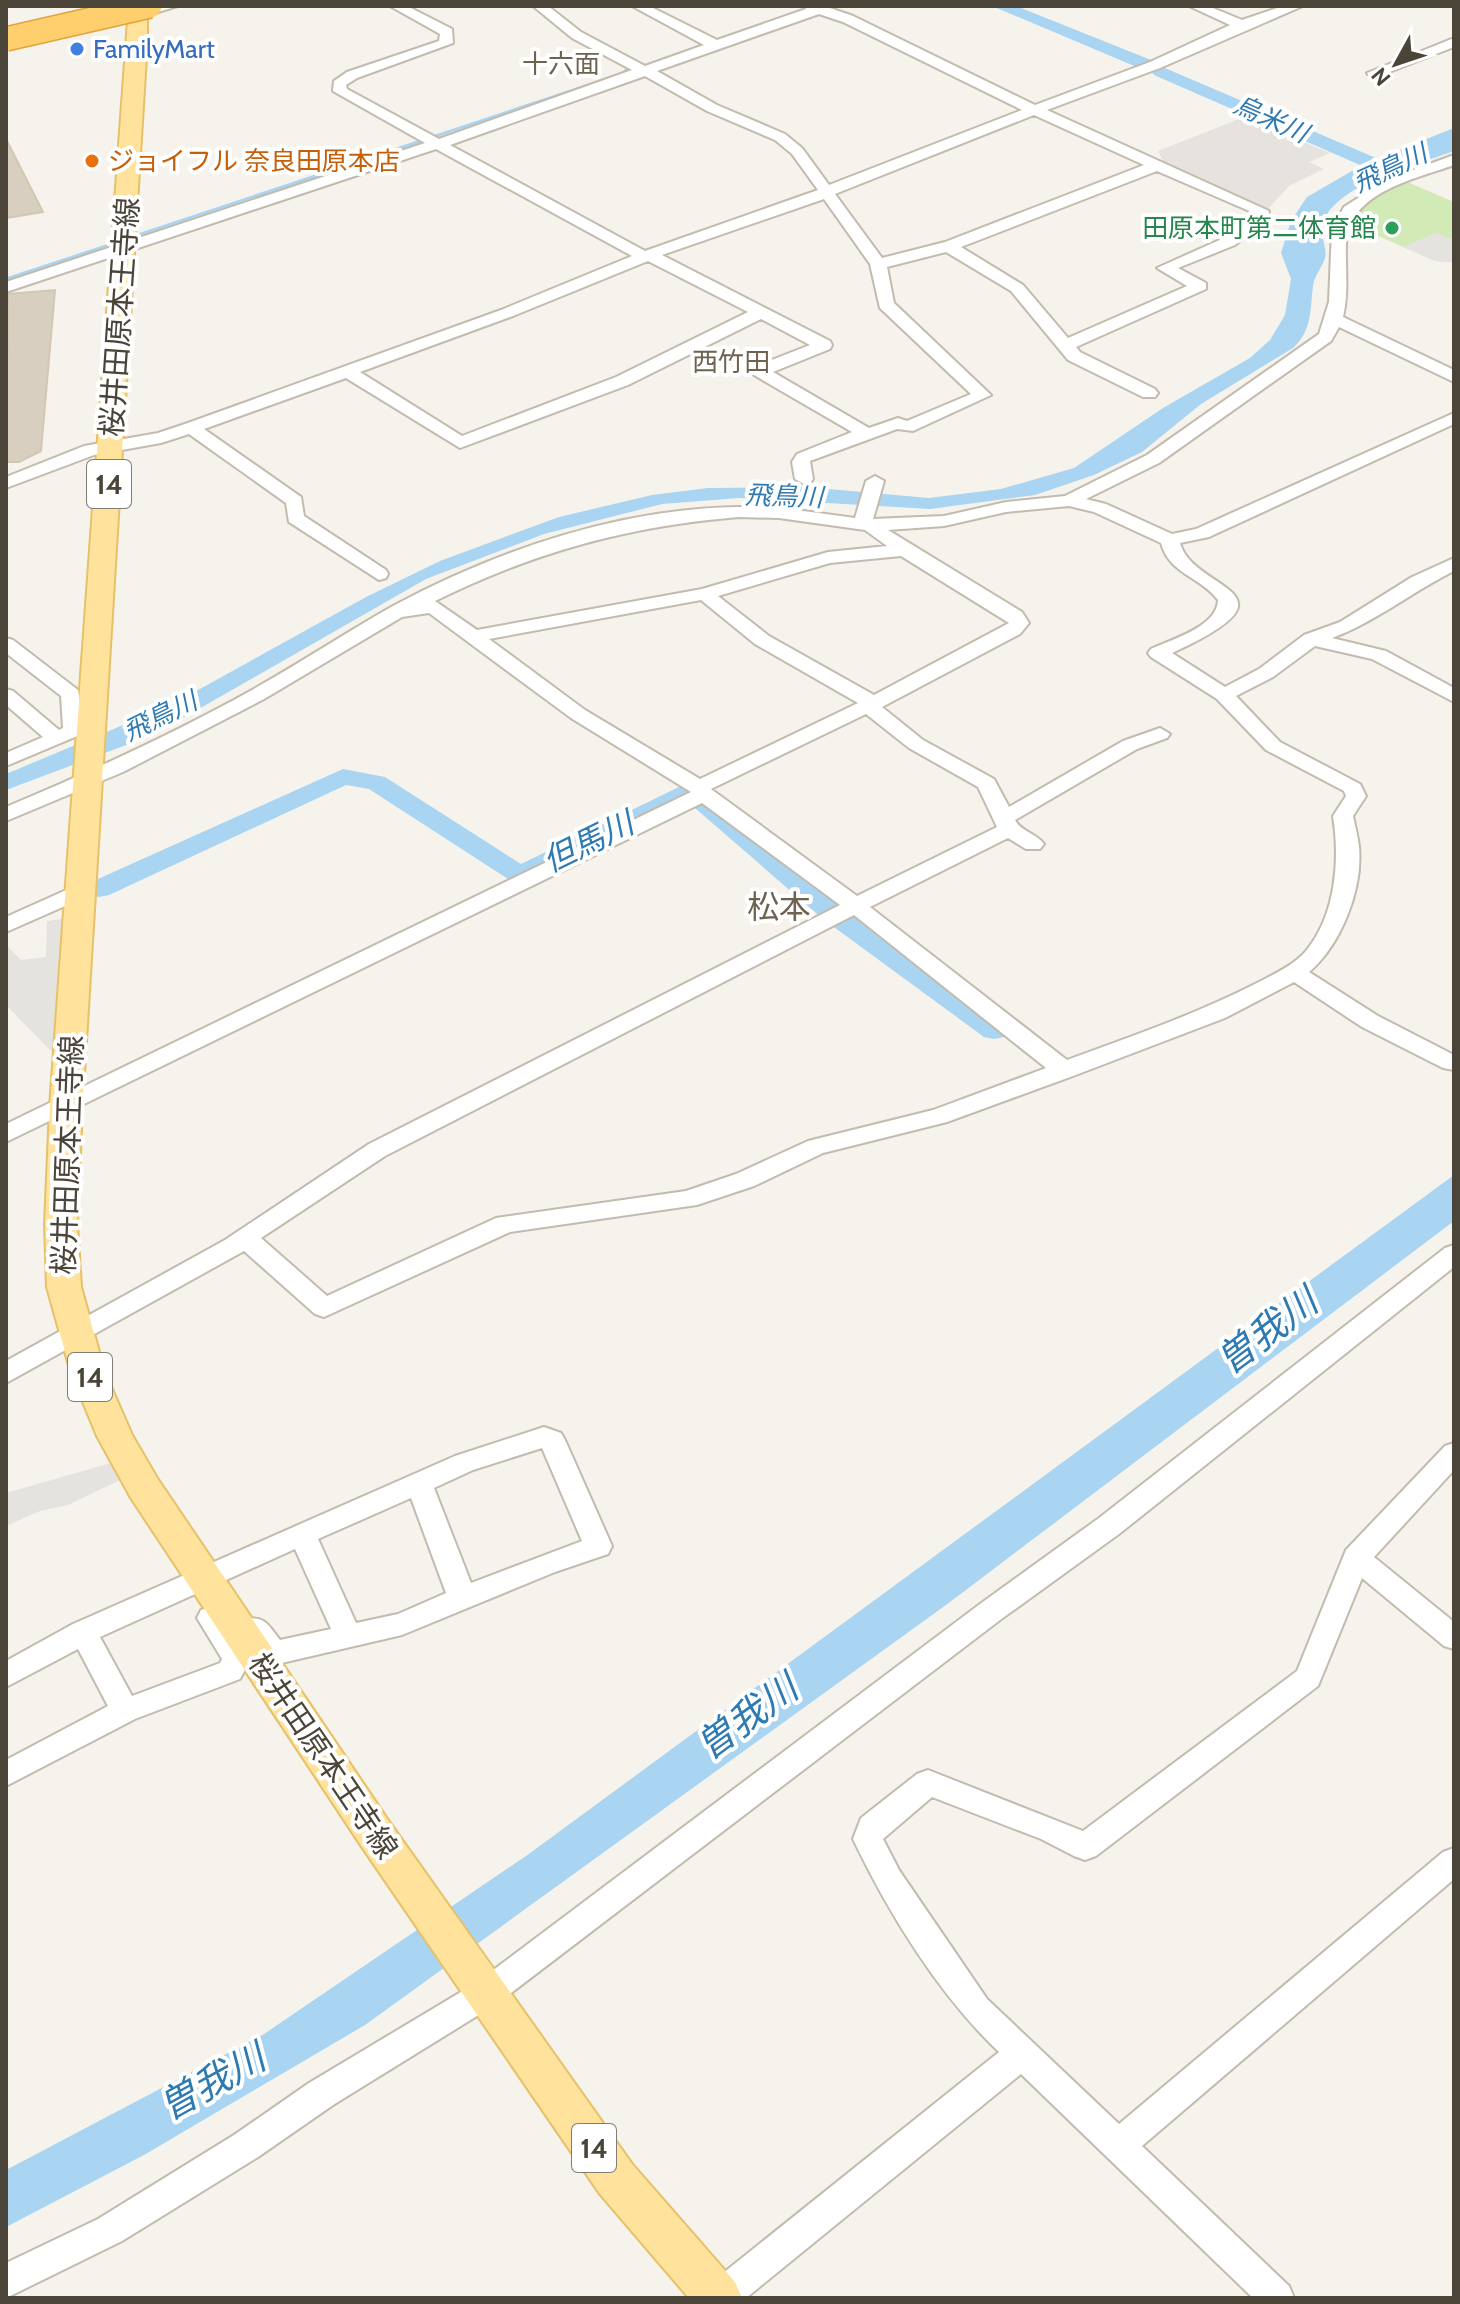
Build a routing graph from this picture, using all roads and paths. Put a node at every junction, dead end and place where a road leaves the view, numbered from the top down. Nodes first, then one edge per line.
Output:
1 (171, 6) edge
2 (397, 6) edge
3 (540, 6) edge
4 (639, 6) edge
5 (1196, 6) edge
6 (1296, 6) edge
7 (815, 8) edge
8 (142, 9) edge
9 (1242, 25) junction
10 (6, 39) edge
11 (1454, 42) edge
12 (715, 45) junction
13 (641, 70) junction
14 (1374, 73) dead end
15 (1031, 109) junction
16 (431, 141) junction
17 (1454, 160) edge
18 (1159, 165) junction
19 (828, 192) junction
20 (123, 243) junction
21 (951, 248) junction
22 (647, 256) junction
23 (878, 264) junction
24 (6, 287) edge
25 (760, 313) junction
26 (1337, 320) junction
27 (1065, 346) junction
28 (347, 371) junction
29 (1454, 377) edge
30 (1149, 393) dead end
31 (1454, 418) edge
32 (191, 428) junction
33 (866, 433) junction
34 (112, 445) junction
35 (804, 479) dead end
36 (875, 482) dead end
37 (6, 483) edge
38 (1069, 501) junction
39 (866, 525) junction
40 (1170, 540) junction
41 (904, 550) junction
42 (1454, 564) edge
43 (379, 574) dead end
44 (705, 594) junction
45 (401, 610) junction
46 (470, 637) junction
47 (1311, 639) junction
48 (6, 644) edge
49 (6, 695) edge
50 (1224, 695) junction
51 (1454, 696) edge
52 (870, 705) junction
53 (79, 728) junction
54 (1160, 734) dead end
55 (6, 760) edge
56 (88, 782) junction
57 (701, 791) junction
58 (6, 815) edge
59 (1007, 823) junction
60 (1033, 844) dead end
61 (82, 890) junction
62 (857, 907) junction
63 (6, 925) edge
64 (1295, 972) junction
65 (1451, 1063) dead end
66 (1065, 1071) junction
67 (66, 1107) junction
68 (6, 1134) edge
69 (245, 1238) junction
70 (1454, 1254) edge
71 (76, 1337) junction
72 (6, 1373) edge
73 (1454, 1453) edge
74 (419, 1483) junction
75 (302, 1534) junction
76 (1356, 1558) junction
77 (198, 1582) junction
78 (463, 1600) junction
79 (83, 1632) junction
80 (348, 1636) junction
81 (1454, 1638) edge
82 (6, 1675) edge
83 (125, 1711) junction
84 (8, 1769) edge
85 (1454, 1861) edge
86 (485, 1990) junction
87 (1021, 2054) junction
88 (1118, 2146) junction
89 (6, 2281) edge
90 (719, 2298) edge
91 (1277, 2298) edge

1 - 8 street
2 - 16 street
3 - 13 street
4 - 12 street
5 - 9 street
6 - 9 street
7 - 12 street
7 - 15 street
8 - 10 highway, bridge
8 - 20 main road, 桜井田原本王寺線 / 14
9 - 15 street
11 - 14 street
12 - 13 street
13 - 16 street
13 - 19 street
15 - 18 street
15 - 19 street
16 - 20 street
16 - 22 street
17 - 26 street
18 - 21 street
18 - 27 street
19 - 22 street
19 - 23 street
20 - 24 street
20 - 34 main road, 桜井田原本王寺線 / 14
21 - 23 street
21 - 27 street
22 - 25 street
22 - 28 street
23 - 33 street
25 - 28 street
25 - 33 street
26 - 29 street
26 - 38 street
27 - 30 street
28 - 32 street
31 - 40 street
32 - 34 street
32 - 43 street
33 - 35 street
34 - 37 street
34 - 53 main road, 桜井田原本王寺線 / 14
36 - 39 street
38 - 39 street
38 - 40 street
39 - 41 street
39 - 45 street
40 - 50 street
41 - 44 street
41 - 52 street
42 - 47 street
44 - 46 street
44 - 52 street
45 - 46 street
45 - 56 street
46 - 57 street
47 - 50 street
47 - 51 street
48 - 53 street
49 - 53 street
50 - 64 street
52 - 57 street
52 - 59 street
53 - 55 street
53 - 56 main road, 桜井田原本王寺線 / 14
54 - 59 street
56 - 58 street
56 - 61 main road, 桜井田原本王寺線 / 14
57 - 62 street
57 - 67 street
59 - 60 street
59 - 62 street
61 - 63 street
61 - 67 main road, 桜井田原本王寺線 / 14
62 - 66 street
62 - 69 street
64 - 65 street
64 - 66 street
66 - 69 street
67 - 68 street
67 - 71 main road, 桜井田原本王寺線 / 14
69 - 71 street
70 - 86 street
71 - 72 street
71 - 77 main road, 桜井田原本王寺線 / 14
73 - 76 street
74 - 75 street
74 - 78 street
74 - 78 street
75 - 77 street
75 - 80 street
76 - 81 street
76 - 87 street
77 - 79 street
77 - 80 street
77 - 83 street
77 - 86 main road, 桜井田原本王寺線 / 14
78 - 80 street
79 - 82 street
79 - 83 street
83 - 84 street
85 - 88 street
86 - 89 street
86 - 90 main road, 桜井田原本王寺線 / 14
87 - 88 street
87 - 90 street
88 - 91 street

